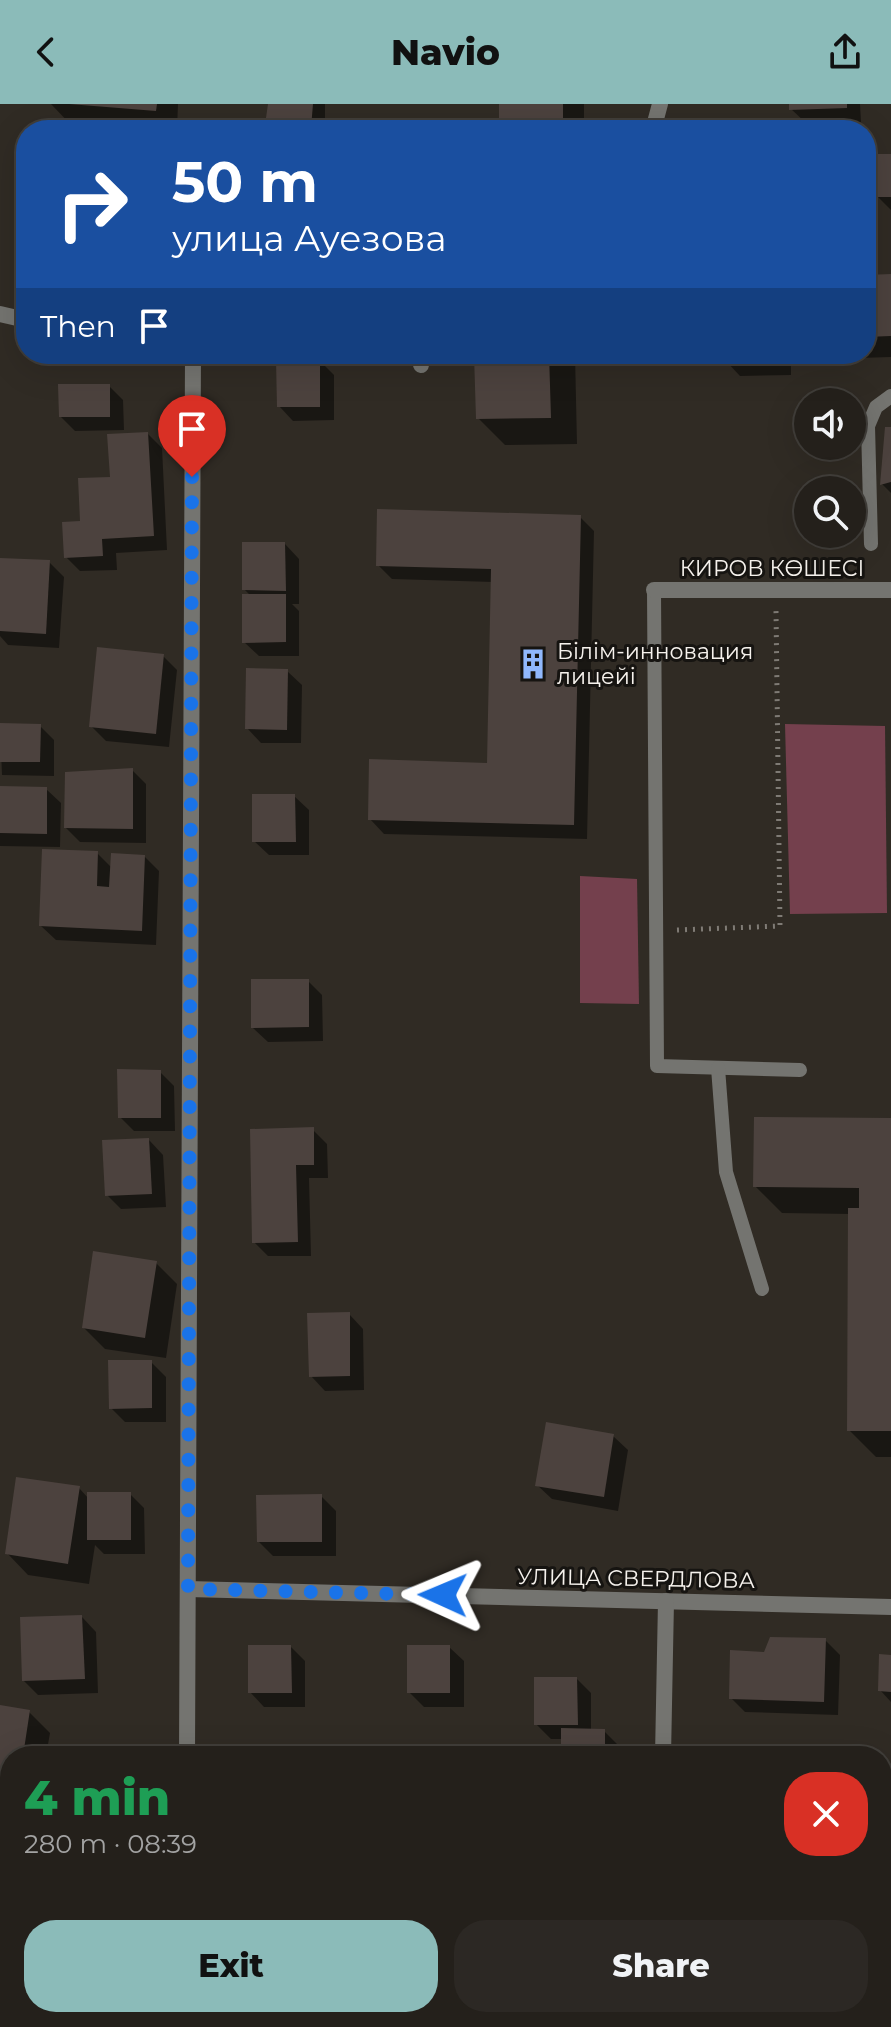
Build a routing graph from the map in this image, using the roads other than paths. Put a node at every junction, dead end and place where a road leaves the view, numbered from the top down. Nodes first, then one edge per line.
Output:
1 (189, 364) edge
2 (891, 396) edge
3 (871, 544) dead end
4 (654, 590) joint
5 (891, 590) edge
6 (718, 1068) junction
7 (800, 1070) dead end
8 (762, 1289) dead end
9 (188, 1589) junction
10 (666, 1601) junction
11 (891, 1607) edge
12 (187, 1746) edge
13 (663, 1746) edge

1 - 9 street
2 - 3 lane
4 - 5 street, КИРОВ КӨШЕСІ
4 - 6 lane
6 - 7 lane
6 - 8 lane
9 - 10 street, УЛИЦА СВЕРДЛОВА
9 - 12 street
10 - 11 street, УЛИЦА СВЕРДЛОВА
10 - 13 street

